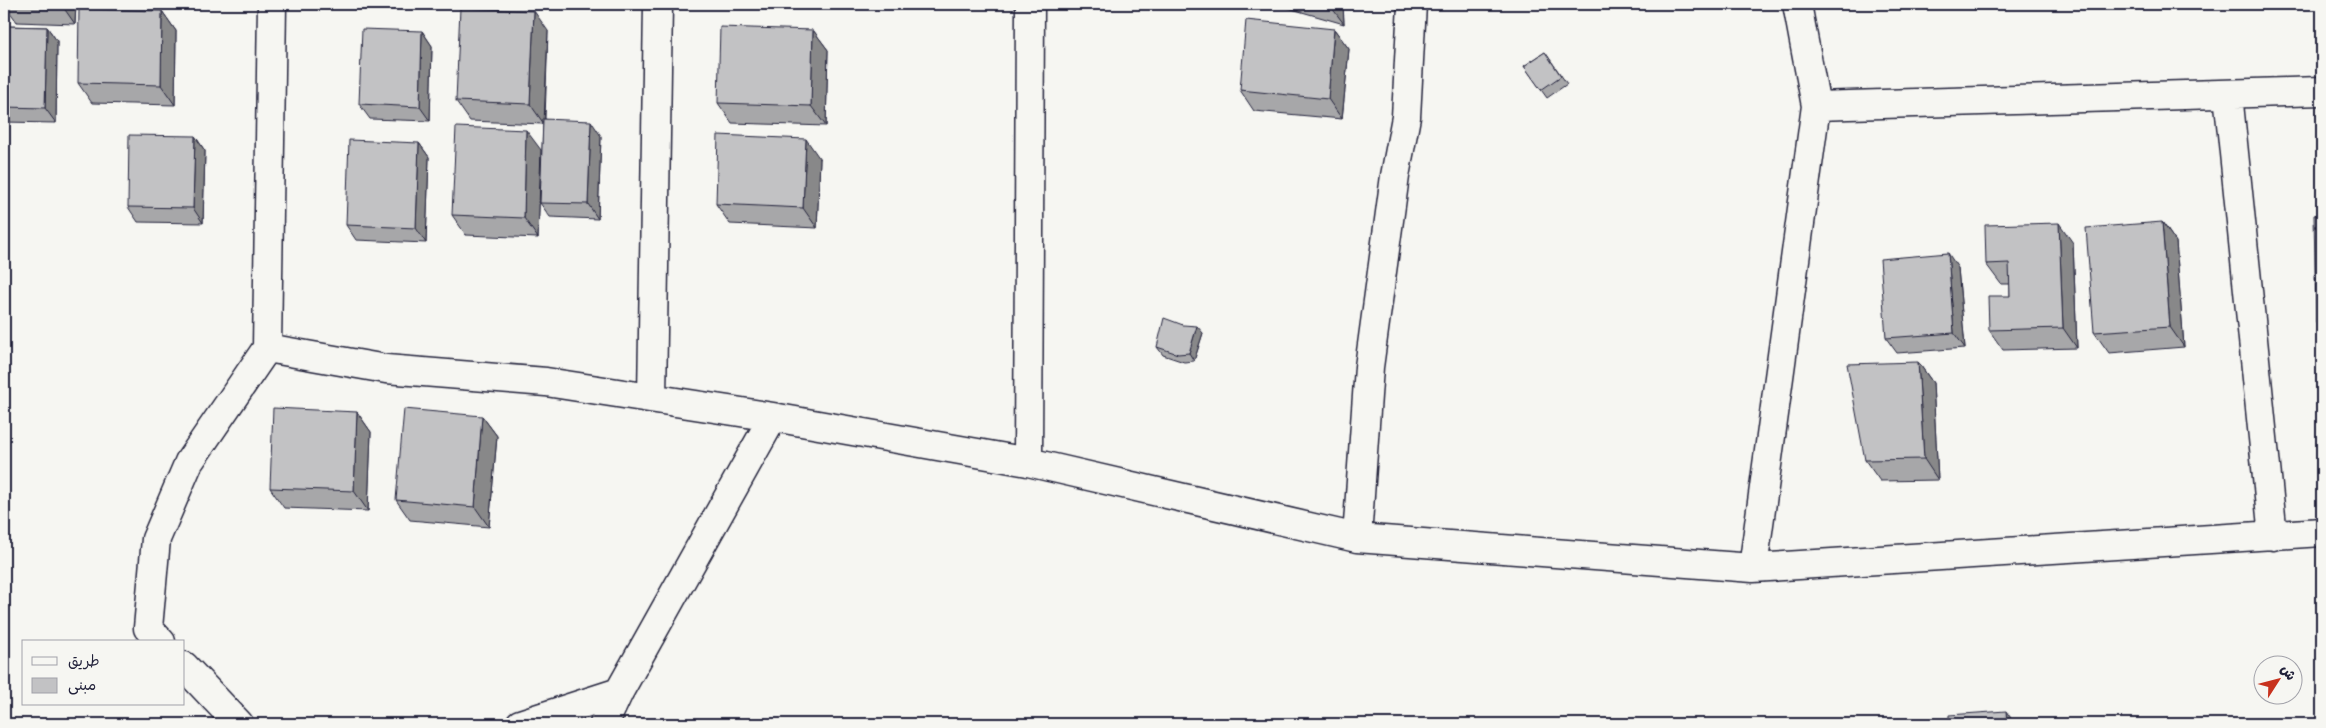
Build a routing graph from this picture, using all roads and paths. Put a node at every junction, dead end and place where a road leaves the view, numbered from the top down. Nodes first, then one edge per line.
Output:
1 (272, 4) edge
2 (658, 4) edge
3 (1030, 4) edge
4 (1412, 4) edge
5 (1797, 4) edge
6 (2322, 92) edge
7 (2228, 94) junction
8 (1816, 106) junction
9 (268, 348) junction
10 (652, 398) junction
11 (773, 417) junction
12 (1028, 462) junction
13 (2322, 532) edge
14 (2273, 536) junction
15 (1358, 538) junction
16 (1754, 568) junction
17 (159, 640) edge
18 (185, 667) edge
19 (619, 692) junction
20 (240, 724) edge
21 (520, 724) edge
22 (604, 724) edge

1 - 9 street
2 - 10 street
3 - 12 street
4 - 15 street
5 - 8 street
6 - 7 street
7 - 8 street
7 - 14 street
8 - 16 street
9 - 10 street
9 - 17 street
10 - 11 street
11 - 12 street
11 - 19 street
12 - 15 street
13 - 14 street
14 - 16 street
15 - 16 street
18 - 20 street
19 - 21 street
19 - 22 street

